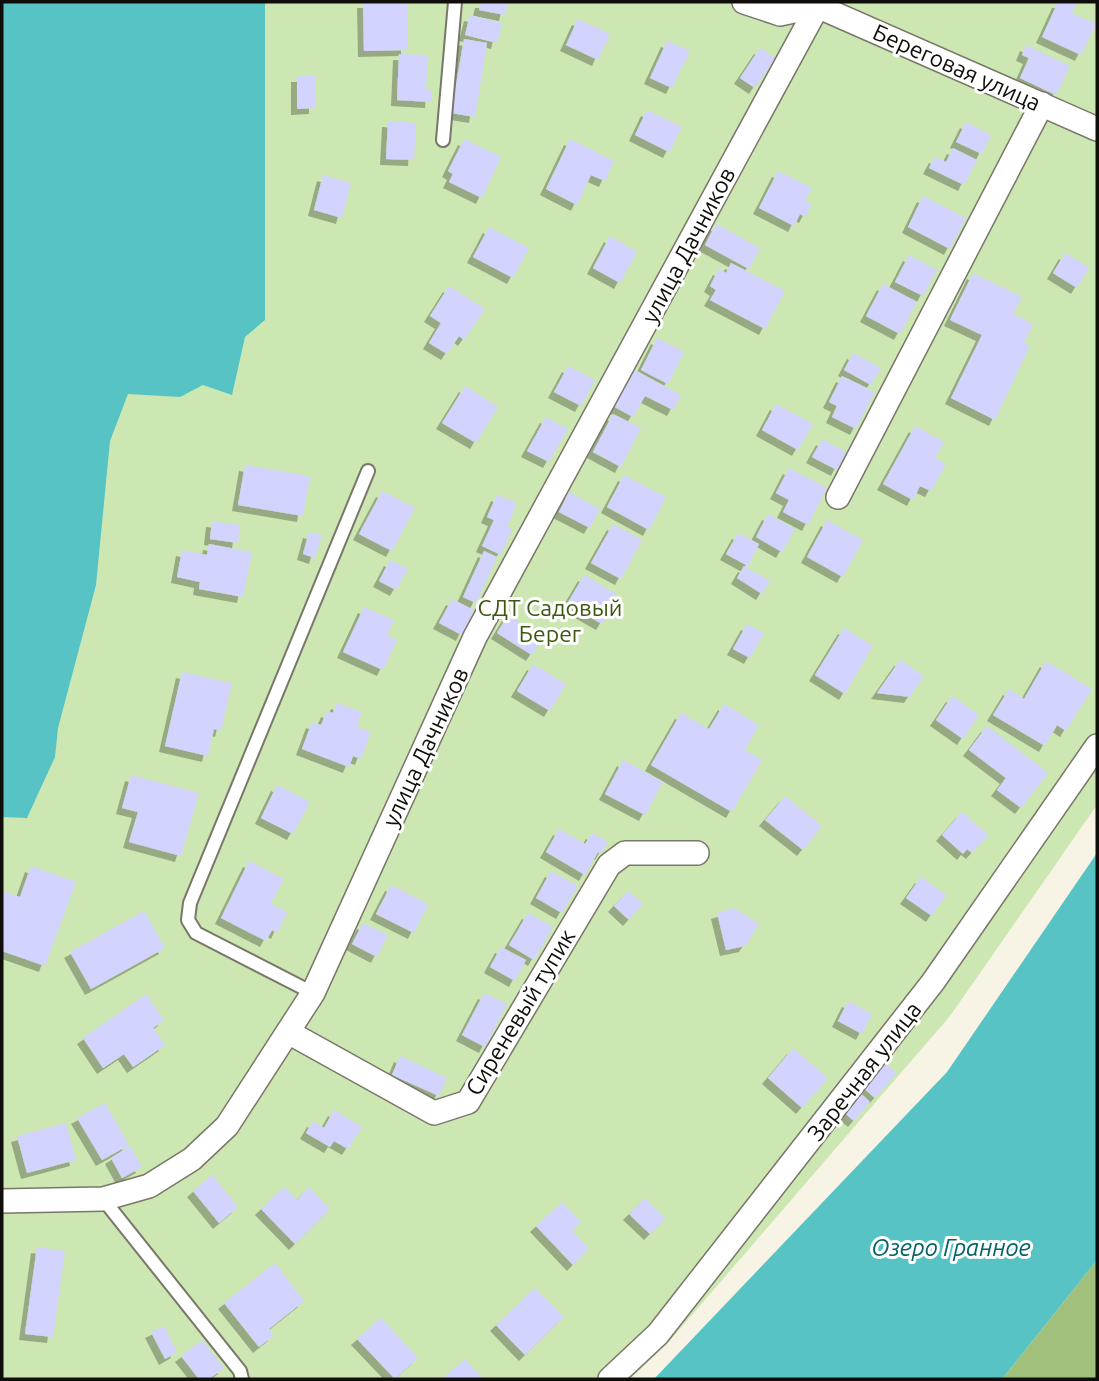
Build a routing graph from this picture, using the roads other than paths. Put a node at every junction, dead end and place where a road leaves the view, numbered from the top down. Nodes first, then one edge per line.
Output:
1 (455, 2) edge
2 (744, 2) edge
3 (818, 3) edge
4 (1042, 104) junction
5 (1097, 129) edge
6 (443, 140) dead end
7 (368, 471) dead end
8 (838, 496) dead end
9 (1097, 746) edge
10 (697, 853) dead end
11 (313, 993) junction
12 (288, 1032) junction
13 (103, 1199) junction
14 (2, 1200) edge
15 (242, 1379) edge
16 (610, 1379) edge

1 - 6 lane
2 - 3 street
3 - 4 street, Береговая улица
3 - 11 street, улица Дачников
4 - 5 street, Береговая улица
4 - 8 street
7 - 11 lane
9 - 16 street, Заречная улица
10 - 12 street, Сиреневый тупик
11 - 12 street, улица Дачников
12 - 13 street, улица Дачников
13 - 14 street, улица Дачников
13 - 15 lane

